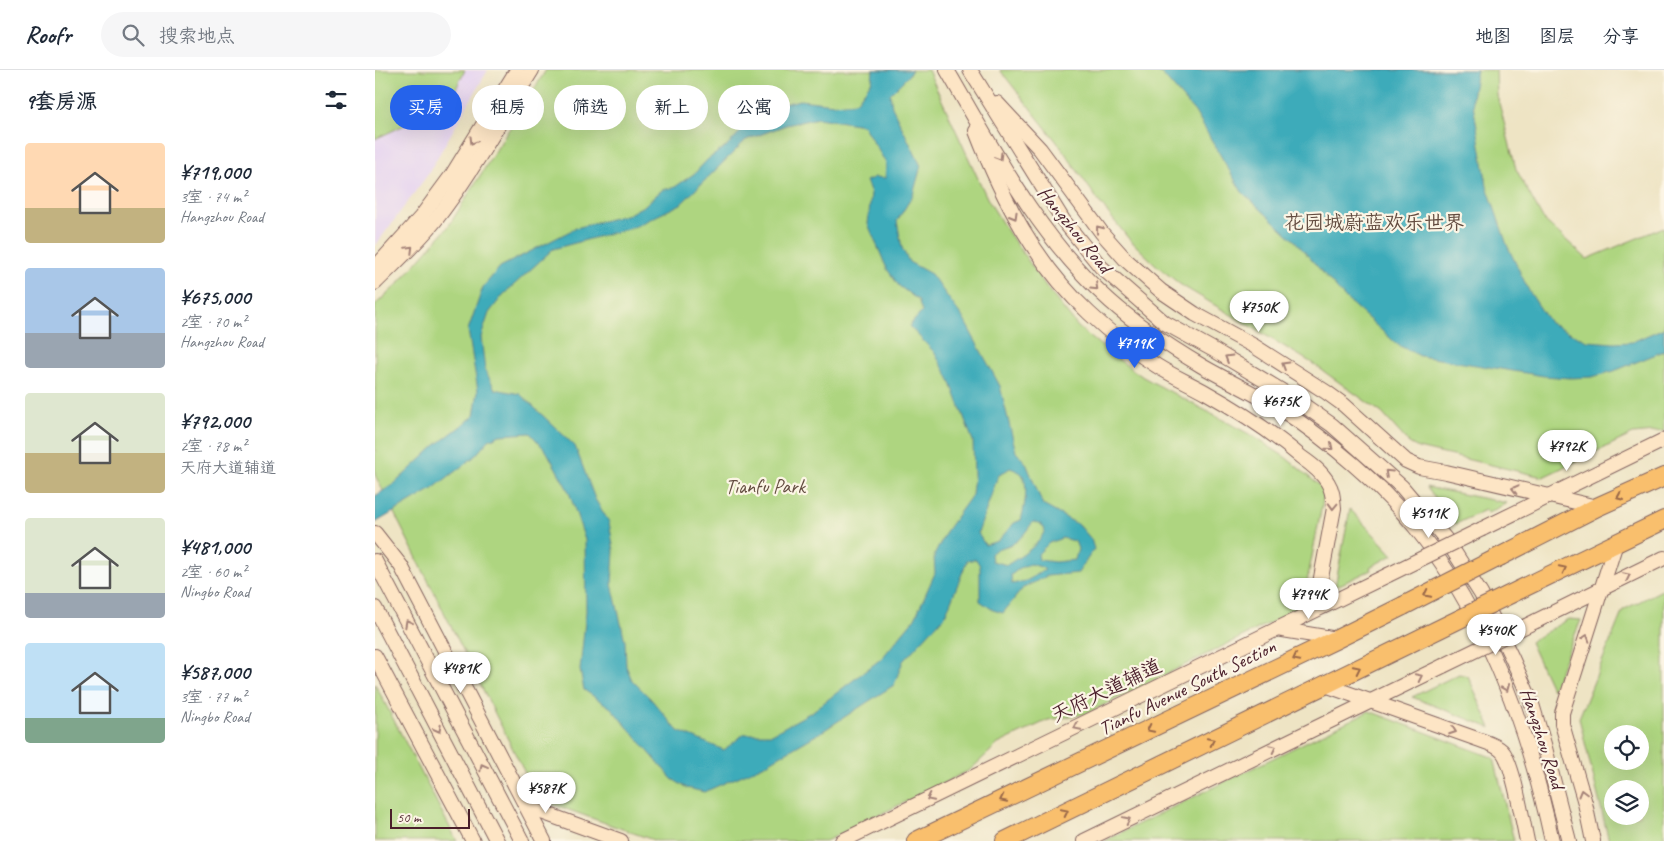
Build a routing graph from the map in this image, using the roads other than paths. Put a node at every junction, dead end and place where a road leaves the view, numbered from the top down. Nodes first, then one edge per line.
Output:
1 (517, 70) edge
2 (532, 70) edge
3 (947, 70) edge
4 (973, 74) edge
5 (959, 91) junction
6 (375, 268) edge
7 (375, 283) edge
8 (1664, 440) edge
9 (1664, 477) edge
10 (1548, 497) junction
11 (1597, 507) junction
12 (1664, 520) edge
13 (378, 537) edge
14 (1616, 543) junction
15 (1664, 558) edge
16 (375, 561) edge
17 (1603, 588) junction
18 (375, 608) edge
19 (1315, 610) junction
20 (1277, 629) junction
21 (1337, 639) junction
22 (375, 656) edge
23 (1325, 685) junction
24 (1371, 701) junction
25 (523, 801) junction
26 (469, 837) edge
27 (497, 841) edge
28 (522, 841) edge
29 (544, 841) edge
30 (621, 841) edge
31 (842, 841) edge
32 (916, 841) edge
33 (1005, 841) edge
34 (1083, 841) edge
35 (1527, 841) edge
36 (1551, 841) edge
37 (1569, 841) edge
38 (1593, 841) edge

1 -> 6 main road
7 -> 2 main road
3 - 5 main road, Hangzhou Road
10 -> 4 main road
37 -> 4 main road, Hangzhou Road
5 -> 19 main road
5 -> 36 main road, Hangzhou Road
8 - 10 main road
9 -> 11 highway, Tianfu Avenue South Section
10 - 11 main road
10 - 19 main road, 天府大道辅道, bridge
11 -> 21 highway, Tianfu Avenue South Section, bridge
12 - 14 highway
13 - 25 main road
14 - 17 main road
23 -> 14 highway, bridge
17 -> 15 main road
28 -> 16 main road
24 -> 17 main road, bridge
38 -> 17 main road
18 -> 27 main road
19 - 20 main road, 天府大道辅道
20 - 21 main road
20 -> 31 main road, 天府大道辅道
21 -> 32 highway, Tianfu Avenue South Section
22 - 26 main road
23 - 24 main road
33 -> 23 highway
34 -> 24 main road
24 -> 35 main road
25 - 29 main road
25 - 30 main road

